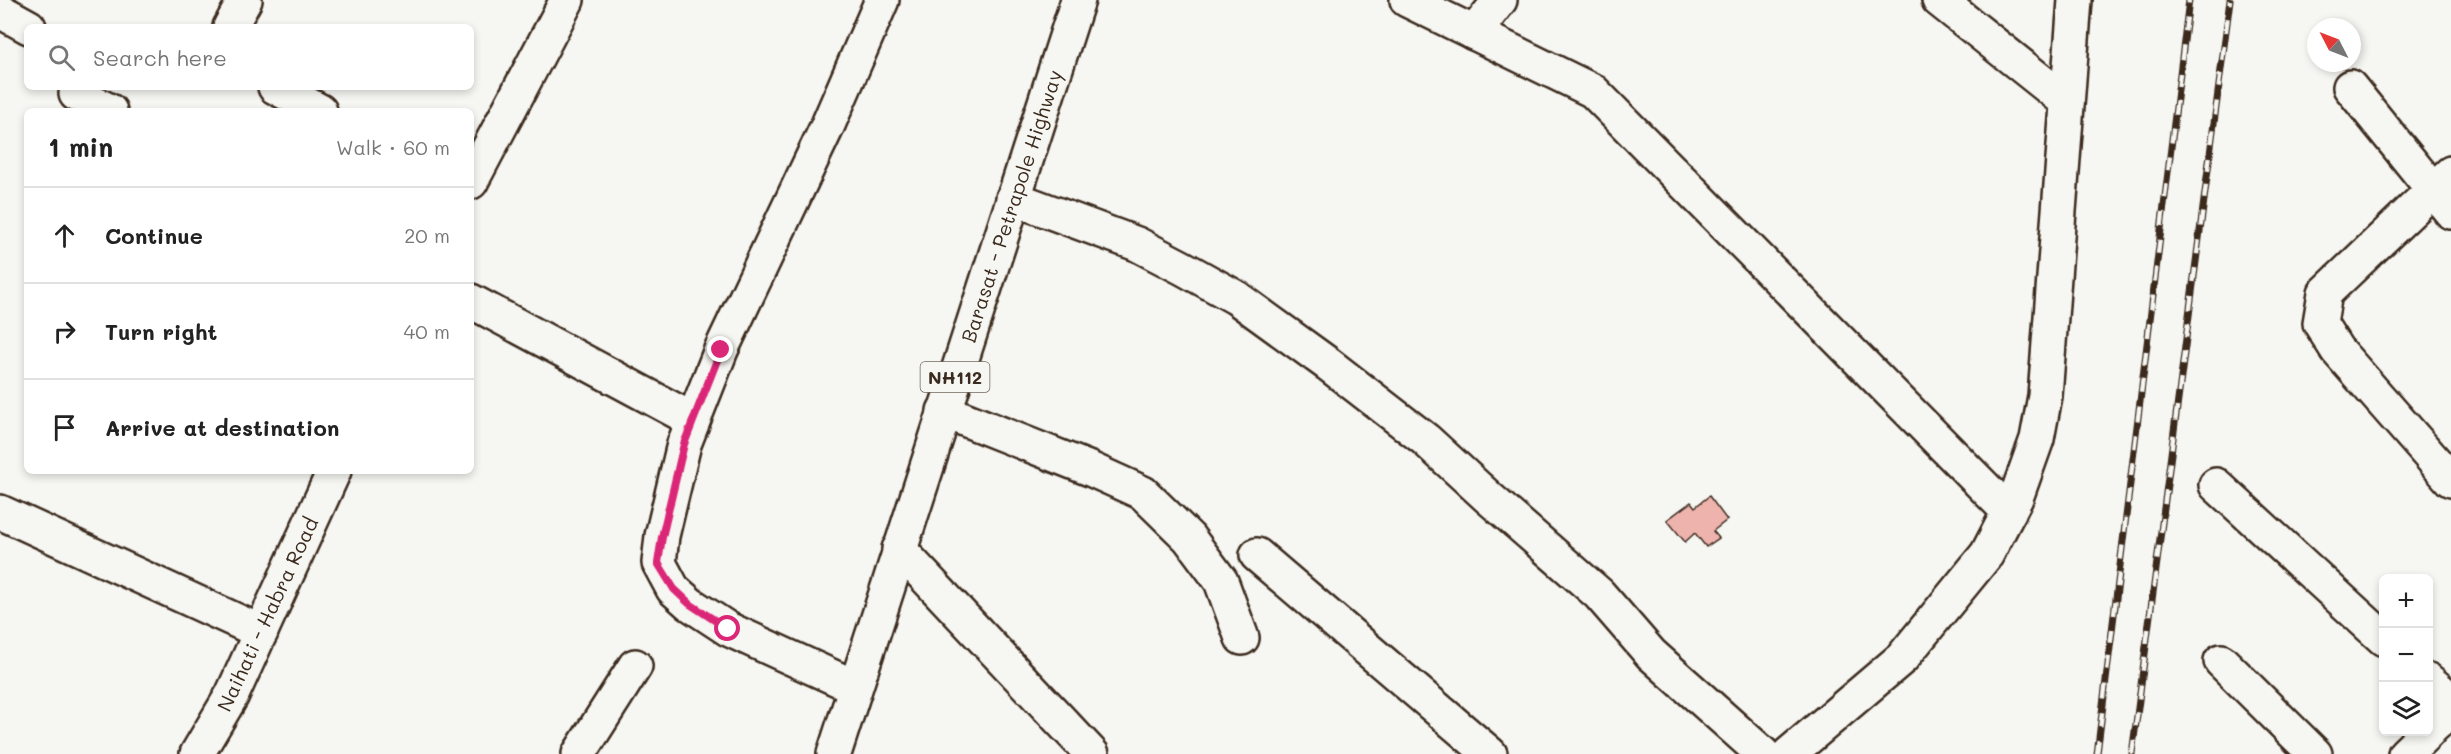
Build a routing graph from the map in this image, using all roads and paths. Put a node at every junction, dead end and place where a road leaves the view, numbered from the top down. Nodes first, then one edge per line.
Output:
1 (245, 0) edge
2 (567, 0) edge
3 (882, 0) edge
4 (1078, 0) edge
5 (1407, 0) edge
6 (1500, 0) edge
7 (1939, 0) edge
8 (2074, 0) edge
9 (0, 11) edge
10 (24, 24) edge
11 (232, 24) edge
12 (1474, 33) junction
13 (2350, 87) dead end
14 (281, 90) edge
15 (76, 94) dead end
16 (2067, 102) junction
17 (104, 108) edge
18 (314, 108) edge
19 (474, 176) edge
20 (2445, 192) edge
21 (1013, 198) junction
22 (474, 303) edge
23 (944, 411) junction
24 (693, 420) junction
25 (332, 474) edge
26 (2451, 480) edge
27 (2216, 485) dead end
28 (0, 512) edge
29 (2009, 512) junction
30 (899, 549) junction
31 (1257, 555) dead end
32 (261, 632) junction
33 (2379, 634) edge
34 (1242, 638) dead end
35 (2221, 661) dead end
36 (635, 666) dead end
37 (2430, 682) edge
38 (855, 687) junction
39 (2451, 700) edge
40 (2451, 710) edge
41 (2433, 726) edge
42 (2423, 736) edge
43 (197, 754) edge
44 (579, 754) edge
45 (834, 754) edge
46 (1092, 754) edge
47 (1490, 754) edge
48 (1763, 754) edge
49 (1789, 754) edge
50 (2315, 754) edge
51 (2405, 754) edge

1 - 11 main road
2 - 19 main road
3 - 24 main road
4 - 21 main road, Barasat - Petrapole Highway / NH112
5 - 12 main road
6 - 12 main road
7 - 16 main road
8 - 16 main road
9 - 10 main road
12 - 29 main road
13 - 20 main road
14 - 18 main road
15 - 17 main road
16 - 29 main road
20 - 26 main road
21 - 23 main road, Barasat - Petrapole Highway / NH112
21 - 48 main road
22 - 24 main road
23 - 30 main road, Barasat - Petrapole Highway / NH112
23 - 34 main road
24 - 38 main road
25 - 32 main road, Naihati - Habra Road
27 - 33 main road
28 - 32 main road
29 - 49 main road
30 - 38 main road, Barasat - Petrapole Highway / NH112
30 - 46 main road
31 - 47 main road
32 - 43 main road, Naihati - Habra Road
35 - 50 main road
36 - 44 main road
37 - 39 main road
38 - 45 main road, Barasat - Petrapole Highway / NH112
40 - 41 main road
42 - 51 main road

